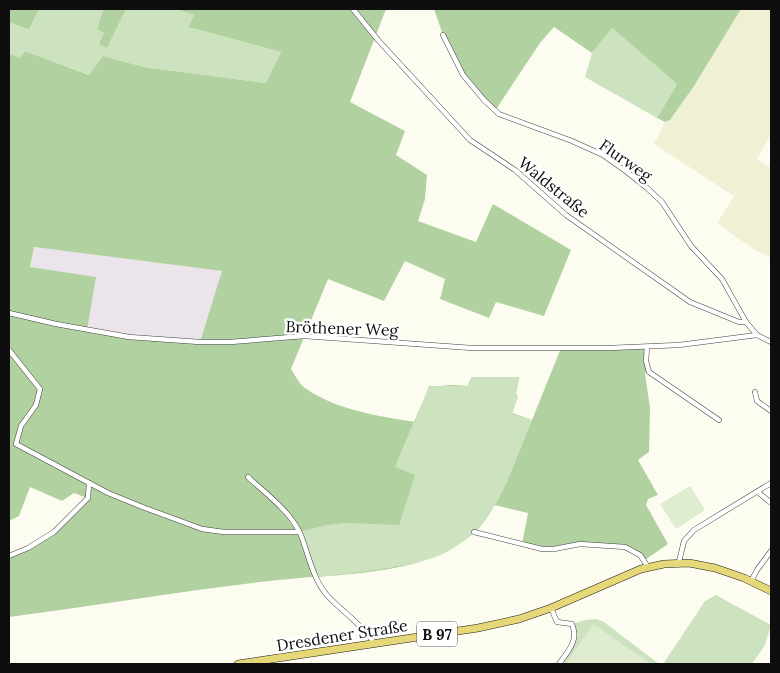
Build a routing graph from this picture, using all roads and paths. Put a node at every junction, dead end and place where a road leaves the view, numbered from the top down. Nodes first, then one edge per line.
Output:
1 (353, 9) edge
2 (444, 35) dead end
3 (9, 313) edge
4 (746, 322) junction
5 (758, 335) junction
6 (771, 342) edge
7 (647, 347) junction
8 (9, 350) edge
9 (755, 392) dead end
10 (771, 412) edge
11 (719, 420) dead end
12 (248, 477) dead end
13 (89, 482) junction
14 (771, 484) edge
15 (758, 492) junction
16 (771, 502) edge
17 (299, 532) junction
18 (474, 532) dead end
19 (771, 551) edge
20 (9, 556) edge
21 (679, 562) junction
22 (648, 567) junction
23 (751, 581) junction
24 (771, 591) edge
25 (551, 608) junction
26 (374, 643) junction
27 (238, 664) edge
28 (559, 664) edge

1 - 4 street, Waldstraße
2 - 4 street, Flurweg
3 - 7 street, Bröthener Weg
4 - 5 street
5 - 6 street
5 - 7 street, Bröthener Weg
7 - 11 street
8 - 13 street
9 - 10 street
12 - 17 street
13 - 17 street
13 - 20 street
14 - 15 street
15 - 16 street
15 - 21 street
17 - 26 street
18 - 22 street
19 - 23 street
21 - 22 main road, Dresdener Straße / B 97
21 - 23 main road, B 97
22 - 25 main road, Dresdener Straße / B 97
23 - 24 main road, B 97
25 - 26 main road, Dresdener Straße / B 97
25 - 28 street
26 - 27 main road, Dresdener Straße / B 97

